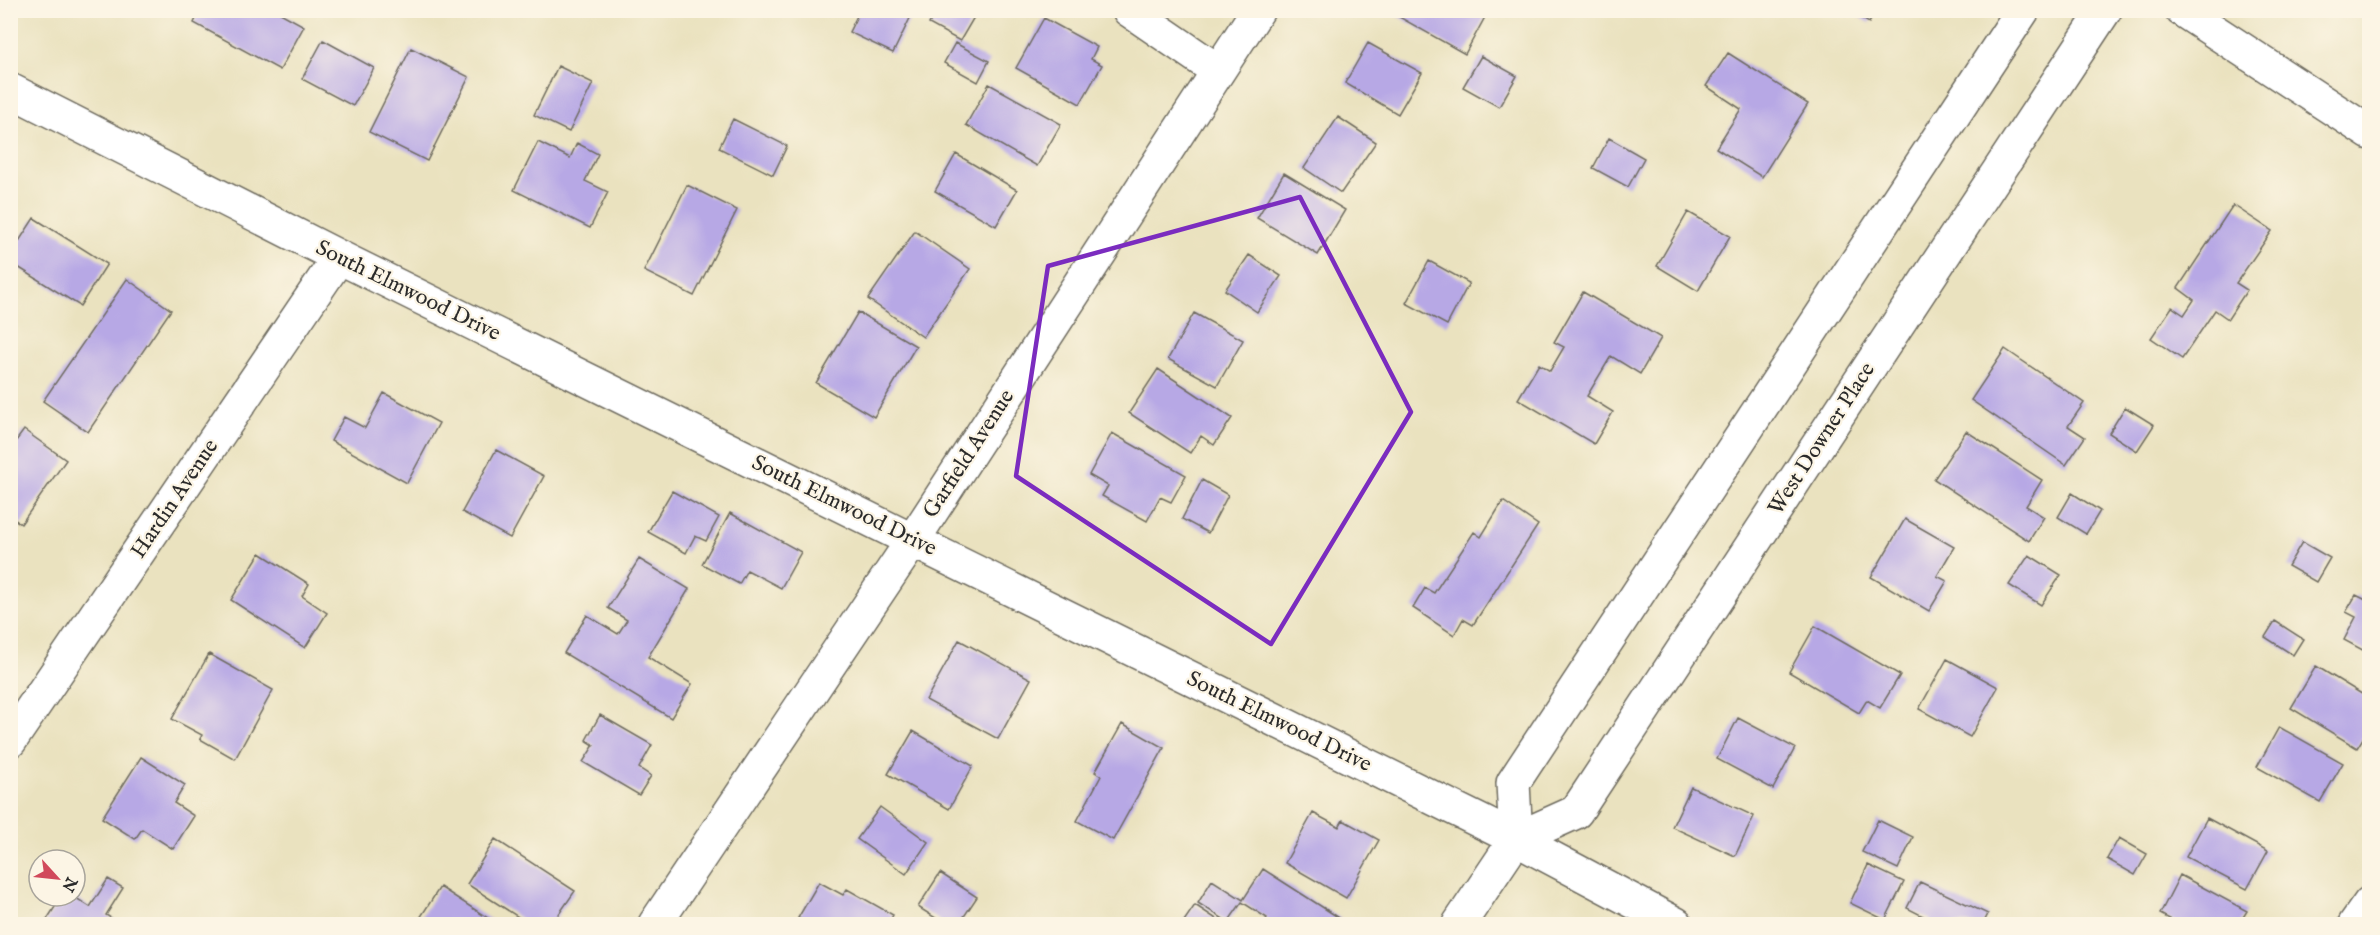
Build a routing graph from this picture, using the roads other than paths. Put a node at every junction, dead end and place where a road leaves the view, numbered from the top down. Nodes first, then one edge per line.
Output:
1 (1129, 10) edge
2 (1258, 10) edge
3 (2023, 10) edge
4 (2105, 10) edge
5 (2182, 10) edge
6 (1218, 71) junction
7 (10, 90) edge
8 (2370, 133) edge
9 (339, 257) junction
10 (913, 540) junction
11 (10, 741) edge
12 (1516, 839) junction
13 (2370, 903) edge
14 (655, 924) edge
15 (1459, 924) edge
16 (1676, 924) edge
17 (2355, 924) edge

1 - 6 street
2 - 6 street, Garfield Avenue
3 - 12 street
4 - 12 street, West Downer Place
5 - 8 street
6 - 10 street, Garfield Avenue
7 - 9 street, South Elmwood Drive
9 - 10 street, South Elmwood Drive
9 - 11 street, Hardin Avenue
10 - 12 street, South Elmwood Drive
10 - 14 street, Garfield Avenue
12 - 15 street
12 - 16 street, South Elmwood Drive
13 - 17 street

